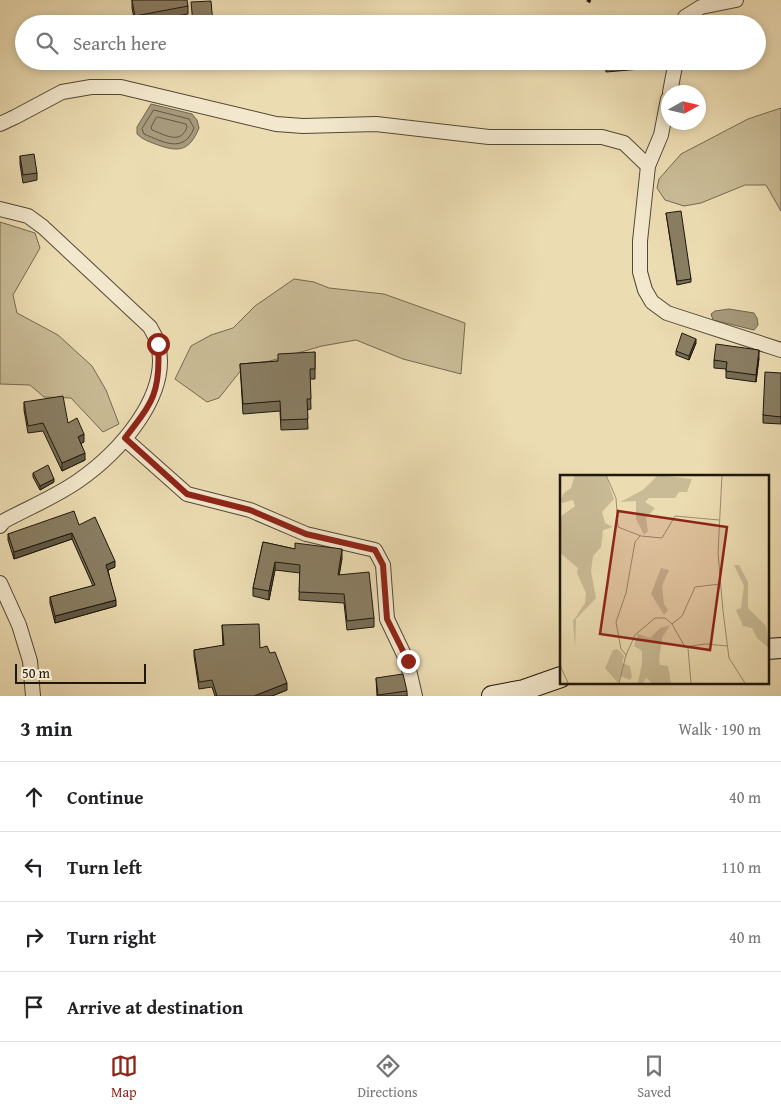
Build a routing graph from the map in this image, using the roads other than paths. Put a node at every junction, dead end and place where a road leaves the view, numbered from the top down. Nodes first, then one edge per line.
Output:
1 (736, 0) edge
2 (689, 15) edge
3 (674, 70) edge
4 (671, 85) edge
5 (0, 124) edge
6 (662, 130) edge
7 (648, 166) junction
8 (0, 209) edge
9 (781, 350) edge
10 (125, 438) junction
11 (0, 526) edge
12 (0, 583) edge
13 (781, 648) edge
14 (768, 649) edge
15 (560, 678) edge
16 (33, 696) edge
17 (416, 696) edge
18 (492, 696) edge

1 - 2 street
3 - 4 street
5 - 7 street
6 - 7 street
7 - 9 street
8 - 10 street
10 - 11 street
10 - 17 street
12 - 16 street
13 - 14 main road
15 - 18 main road

